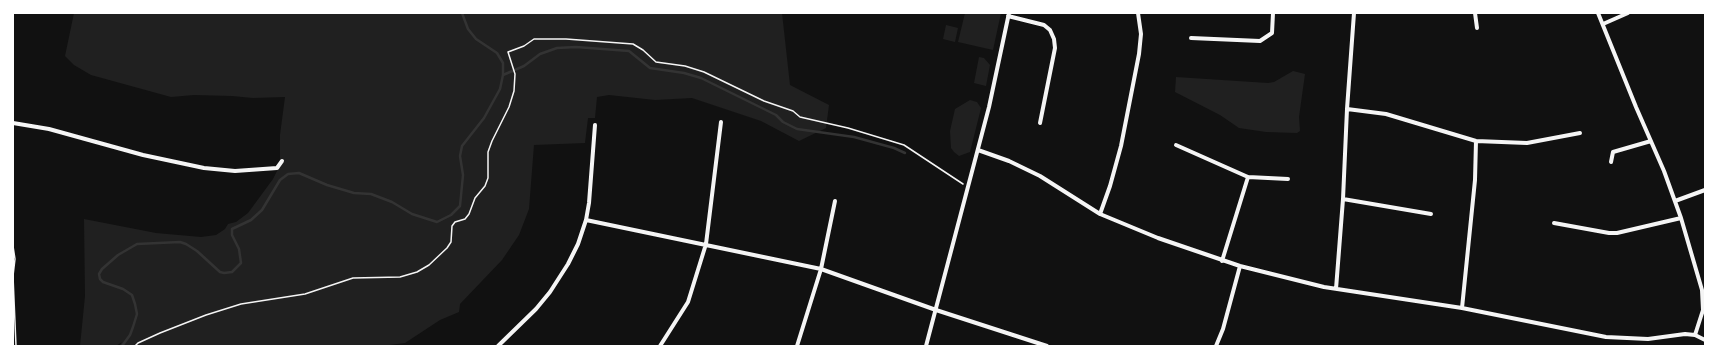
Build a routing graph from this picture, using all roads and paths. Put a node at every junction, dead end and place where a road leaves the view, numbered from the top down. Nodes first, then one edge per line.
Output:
1 (1138, 13) edge
2 (1274, 13) edge
3 (1354, 13) edge
4 (1475, 13) edge
5 (1598, 13) edge
6 (1628, 13) edge
7 (1008, 15) edge
8 (1603, 24) junction
9 (1477, 28) dead end
10 (1191, 38) dead end
11 (1347, 109) junction
12 (721, 122) dead end
13 (13, 123) edge
14 (1040, 123) dead end
15 (595, 125) dead end
16 (1580, 133) dead end
17 (1476, 141) junction
18 (1651, 141) junction
19 (1176, 145) dead end
20 (978, 150) junction
21 (282, 161) dead end
22 (1611, 162) dead end
23 (1248, 177) junction
24 (1288, 179) dead end
25 (968, 187) junction
26 (1705, 190) edge
27 (1344, 199) junction
28 (835, 201) dead end
29 (1675, 201) junction
30 (1100, 214) junction
31 (1431, 214) dead end
32 (1681, 218) junction
33 (586, 220) junction
34 (1554, 223) dead end
35 (706, 244) junction
36 (13, 246) edge
37 (1222, 260) junction
38 (1240, 266) junction
39 (821, 270) junction
40 (1336, 289) junction
41 (1462, 308) junction
42 (936, 310) junction
43 (1695, 335) junction
44 (1705, 340) edge
45 (16, 346) edge
46 (134, 346) edge
47 (498, 346) edge
48 (660, 346) edge
49 (797, 346) edge
50 (926, 346) edge
51 (1046, 346) edge
52 (1216, 346) edge

1 - 30 street
2 - 10 street
3 - 11 street
4 - 9 street
5 - 8 street
6 - 8 street
7 - 14 street
7 - 20 street
8 - 18 street
11 - 17 street
11 - 27 street
12 - 35 street
13 - 21 street
15 - 33 street
16 - 17 street
17 - 41 street
18 - 22 street
18 - 29 street
19 - 23 street
20 - 25 street
20 - 30 street
23 - 24 street
23 - 37 street
25 - 42 street
25 - 46 path
26 - 29 street
27 - 31 street
27 - 40 street
28 - 39 street
29 - 32 street
30 - 37 street
32 - 34 street
32 - 43 street
33 - 35 street
33 - 47 street
35 - 39 street
35 - 48 street
36 - 45 path
37 - 38 street
38 - 40 street
38 - 52 street
39 - 42 street
39 - 49 street
40 - 41 street
41 - 43 street
42 - 50 street
42 - 51 street
43 - 44 street

